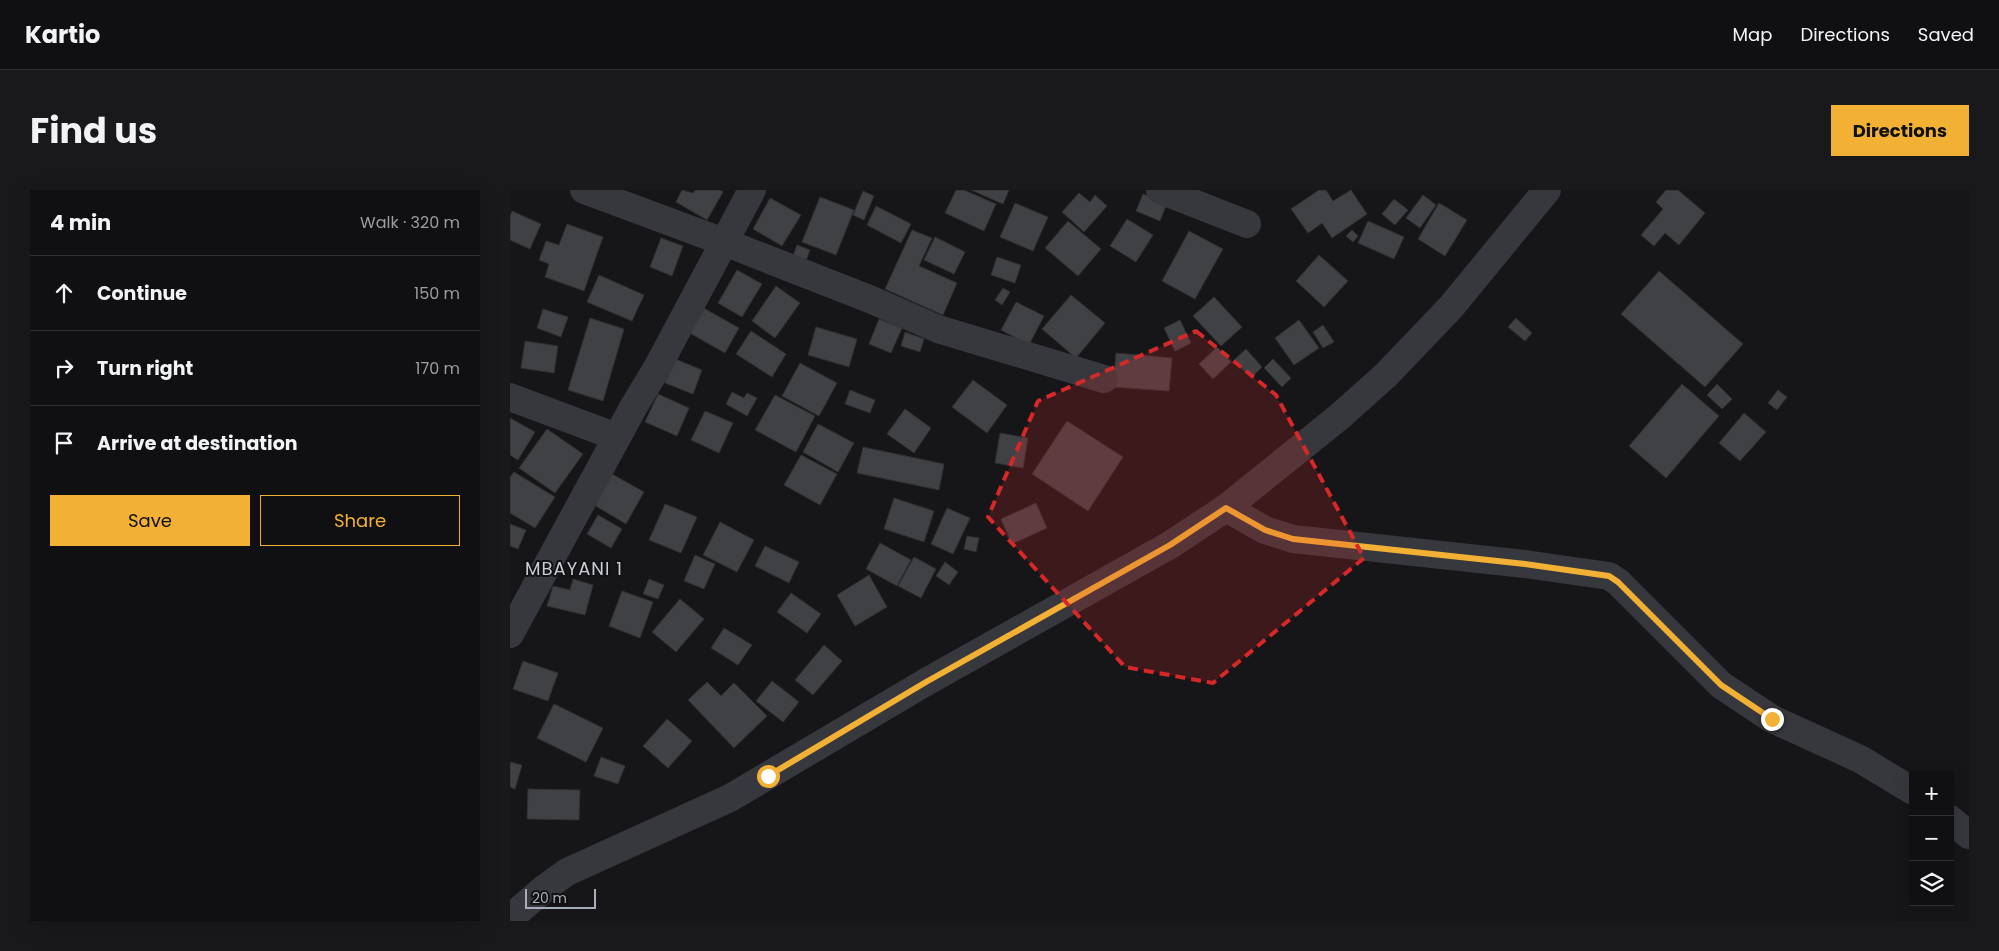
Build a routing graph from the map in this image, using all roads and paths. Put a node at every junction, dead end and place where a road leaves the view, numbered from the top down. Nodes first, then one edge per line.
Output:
1 (584, 190) edge
2 (752, 190) edge
3 (1160, 190) edge
4 (1547, 190) edge
5 (1247, 224) dead end
6 (724, 242) junction
7 (1104, 379) dead end
8 (510, 397) edge
9 (617, 438) junction
10 (1226, 508) junction
11 (512, 626) edge
12 (1909, 789) edge
13 (1954, 822) edge
14 (1969, 835) edge
15 (510, 918) edge

1 - 6 street
2 - 6 street
3 - 5 street
4 - 10 street
6 - 7 street
6 - 9 street
8 - 9 street
9 - 11 street
10 - 12 street
10 - 15 street
13 - 14 street

